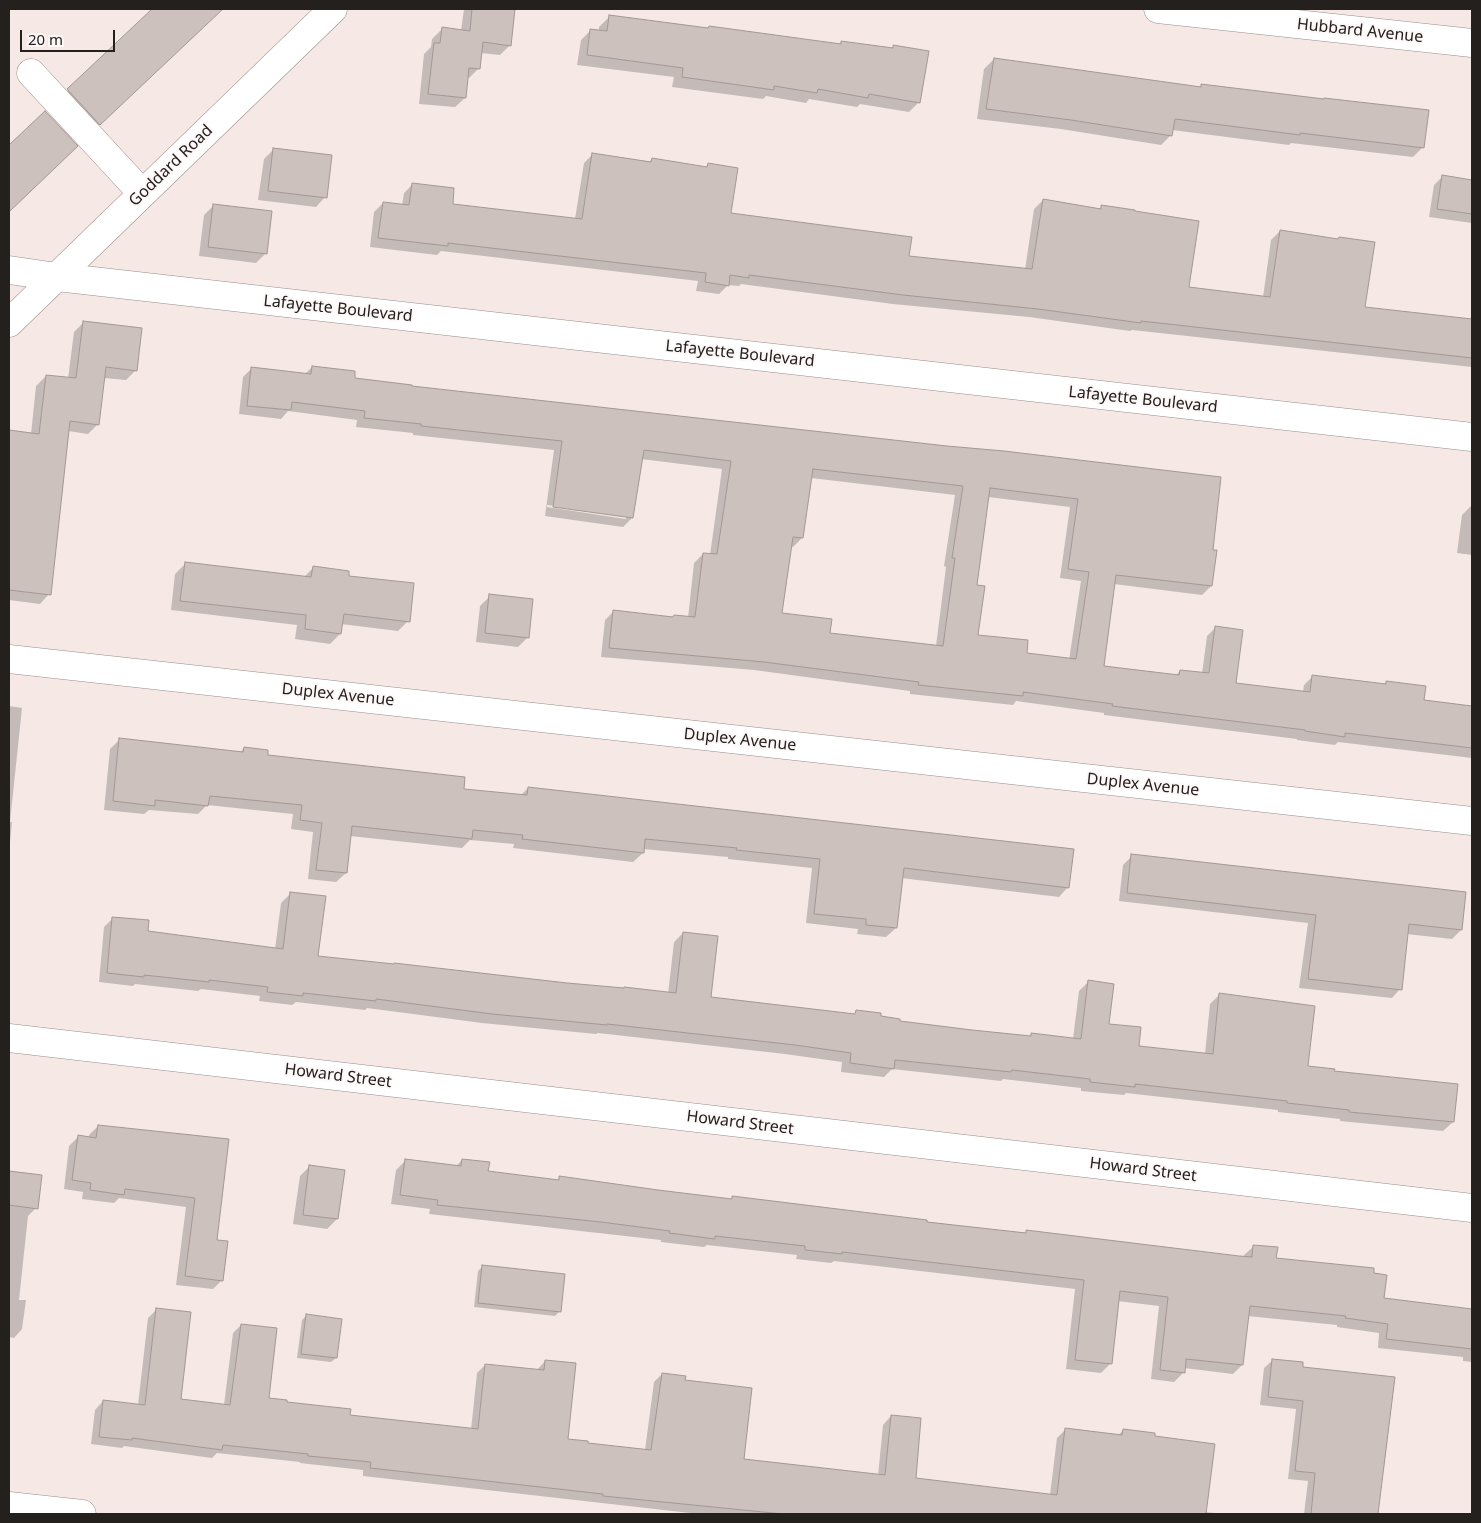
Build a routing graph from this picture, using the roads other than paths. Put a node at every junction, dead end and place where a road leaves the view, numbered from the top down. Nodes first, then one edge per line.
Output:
1 (333, 9) edge
2 (1158, 9) edge
3 (1472, 43) edge
4 (31, 73) dead end
5 (142, 193) junction
6 (9, 270) edge
7 (57, 277) junction
8 (9, 323) edge
9 (1472, 437) edge
10 (9, 659) edge
11 (1472, 821) edge
12 (9, 1038) edge
13 (1472, 1208) edge
14 (9, 1506) edge
15 (82, 1514) edge

1 - 5 street, Goddard Road
2 - 3 street, Hubbard Avenue
4 - 5 street
5 - 7 street, Goddard Road
6 - 7 street, Lafayette Boulevard
7 - 8 street, Goddard Road
7 - 9 street, Lafayette Boulevard
10 - 11 street, Duplex Avenue
12 - 13 street, Howard Street
14 - 15 street

